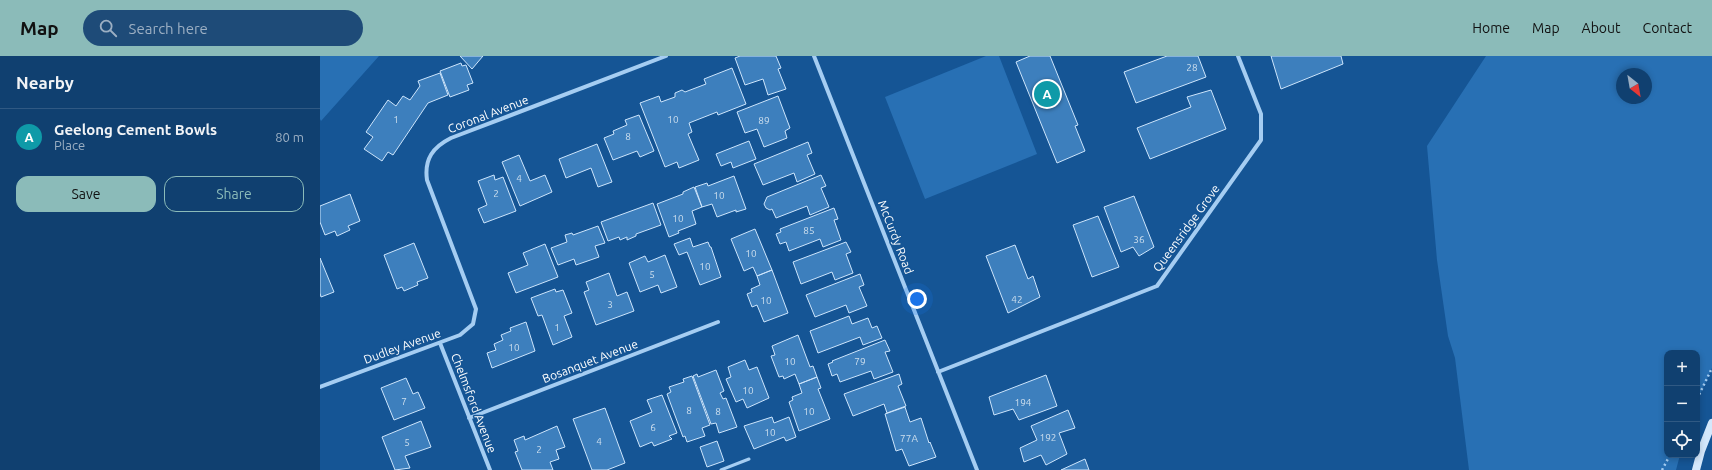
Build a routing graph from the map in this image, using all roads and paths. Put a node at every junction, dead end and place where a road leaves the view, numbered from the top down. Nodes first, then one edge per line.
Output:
1 (666, 56) edge
2 (814, 56) edge
3 (1238, 56) edge
4 (476, 309) joint
5 (718, 322) dead end
6 (440, 342) junction
7 (1712, 368) edge
8 (938, 372) junction
9 (320, 387) edge
10 (1700, 393) edge
11 (469, 418) junction
12 (1712, 423) edge
13 (1668, 458) edge
14 (749, 459) dead end
15 (490, 470) edge
16 (721, 470) edge
17 (977, 470) edge
18 (1662, 470) edge
19 (1696, 470) edge

1 - 4 street, Coronal Avenue
2 - 8 street, McCurdy Road
3 - 8 street, Queensridge Grove
4 - 6 street, Dudley Avenue
5 - 11 street, Bosanquet Avenue
6 - 9 street, Dudley Avenue
6 - 11 street, Chelmsford Avenue
7 - 10 path
8 - 17 street, McCurdy Road
11 - 15 street, Chelmsford Avenue
12 - 19 main road
13 - 18 path
14 - 16 lane

